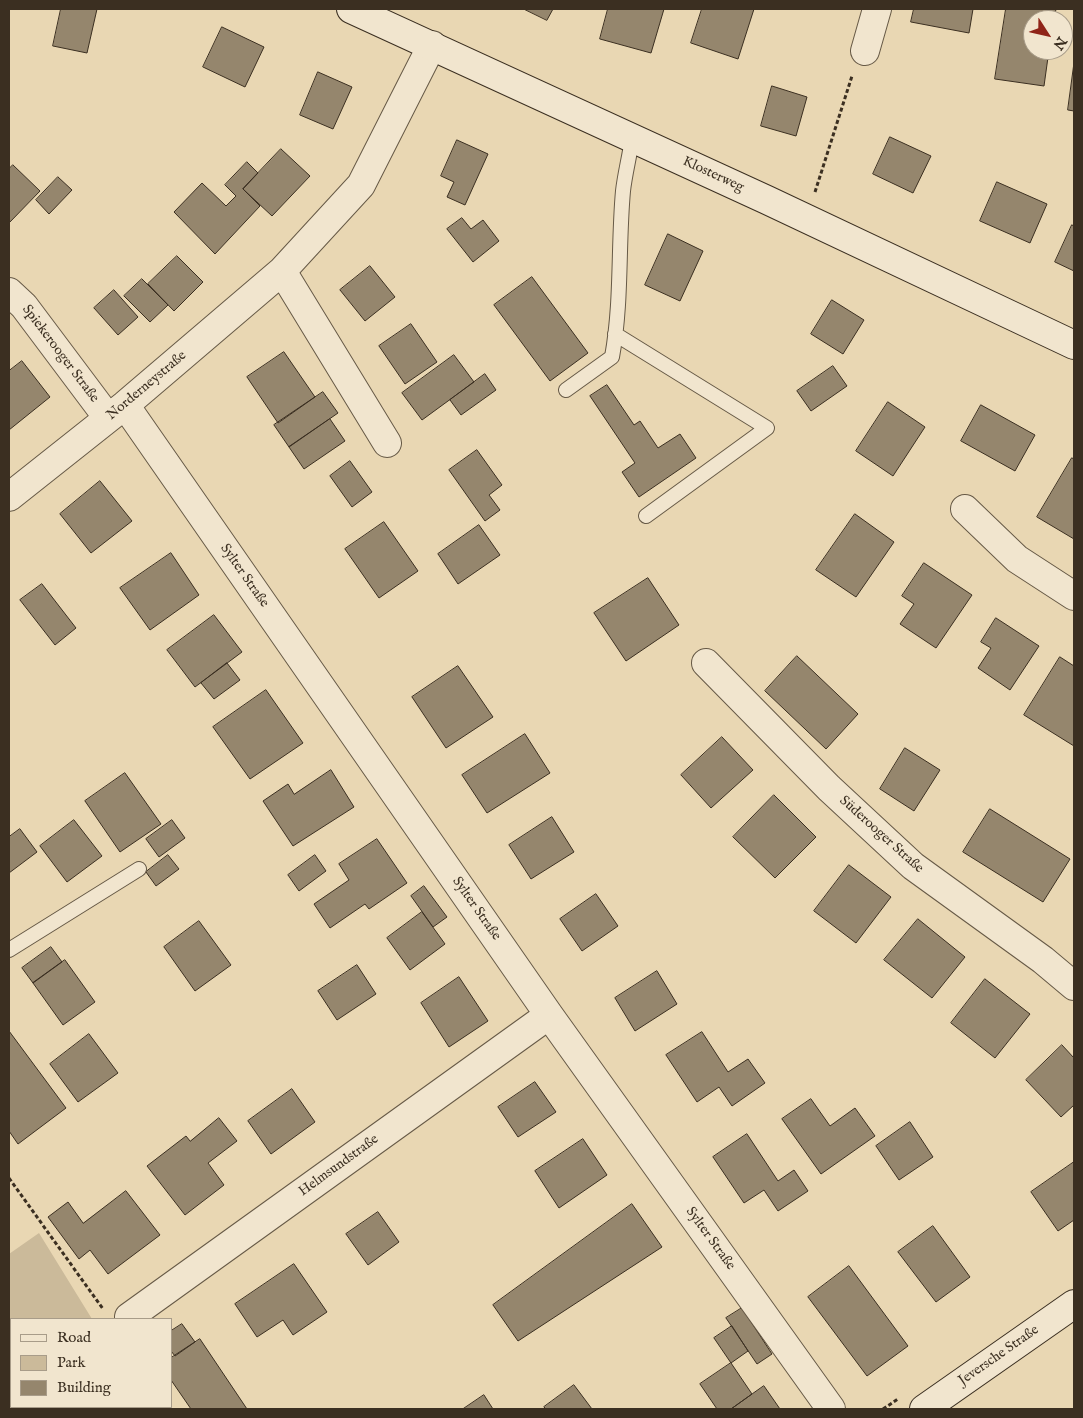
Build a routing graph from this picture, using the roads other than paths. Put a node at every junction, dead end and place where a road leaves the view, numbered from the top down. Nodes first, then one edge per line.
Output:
1 (351, 9) edge
2 (877, 9) edge
3 (432, 45) junction
4 (865, 51) road end
5 (632, 138) junction
6 (282, 271) junction
7 (9, 292) edge
8 (615, 334) junction
9 (1074, 345) edge
10 (566, 390) dead end
11 (116, 411) junction
12 (387, 443) dead end
13 (9, 497) edge
14 (964, 509) dead end
15 (646, 516) dead end
16 (1074, 596) edge
17 (706, 663) dead end
18 (139, 869) dead end
19 (9, 950) edge
20 (1074, 986) edge
21 (549, 1015) junction
22 (1074, 1304) edge
23 (117, 1314) road end
24 (831, 1409) edge
25 (924, 1409) edge

1 - 3 street, Klosterweg
2 - 4 street
3 - 5 street, Klosterweg
3 - 6 street, Norderneystraße
5 - 8 lane
5 - 9 street, Klosterweg
6 - 11 street, Norderneystraße
6 - 12 street
7 - 11 street, Spiekerooger Straße
8 - 10 lane
8 - 15 lane
11 - 13 street, Norderneystraße
11 - 21 street, Sylter Straße
14 - 16 street
17 - 20 street, Süderooger Straße
18 - 19 lane
21 - 23 street, Helmsundstraße
21 - 24 street, Sylter Straße
22 - 25 street, Jeversche Straße

